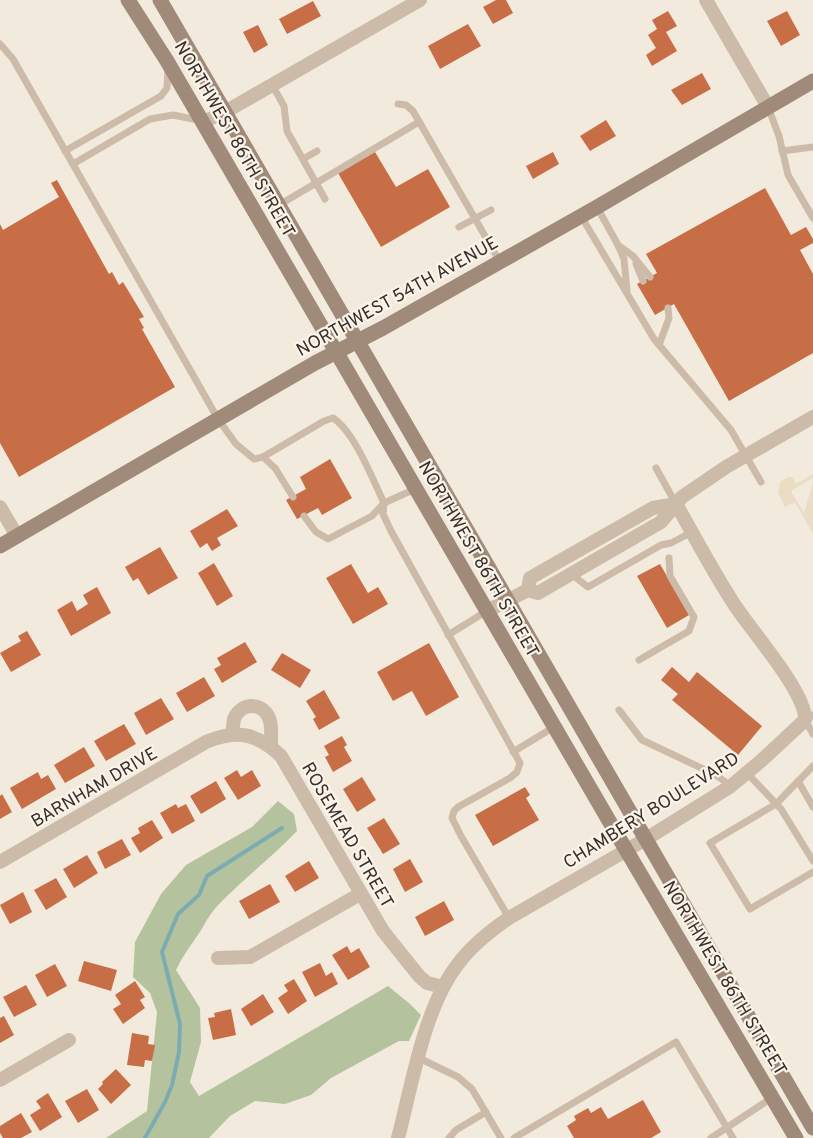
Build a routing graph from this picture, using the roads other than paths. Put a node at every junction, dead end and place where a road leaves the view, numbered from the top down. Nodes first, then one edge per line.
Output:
1 (128, 0) edge
2 (160, 0) edge
3 (420, 0) edge
4 (705, 0) edge
5 (0, 44) edge
6 (167, 61) junction
7 (813, 81) edge
8 (272, 85) junction
9 (398, 104) dead end
10 (768, 107) junction
11 (225, 112) junction
12 (203, 122) junction
13 (419, 122) junction
14 (813, 147) edge
15 (65, 151) junction
16 (317, 151) dead end
17 (782, 151) junction
18 (303, 159) junction
19 (73, 164) junction
20 (317, 184) junction
21 (325, 199) dead end
22 (279, 205) junction
23 (597, 207) junction
24 (491, 210) dead end
25 (581, 216) junction
26 (475, 218) junction
27 (813, 218) edge
28 (459, 227) dead end
29 (618, 245) junction
30 (500, 262) junction
31 (646, 279) dead end
32 (627, 292) junction
33 (664, 310) dead end
34 (358, 342) junction
35 (660, 345) junction
36 (336, 352) junction
37 (813, 417) edge
38 (218, 419) junction
39 (746, 456) junction
40 (263, 457) junction
41 (656, 468) dead end
42 (761, 482) dead end
43 (415, 489) junction
44 (293, 497) dead end
45 (384, 503) junction
46 (676, 504) junction
47 (0, 507) edge
48 (304, 516) dead end
49 (692, 532) junction
50 (17, 536) junction
51 (0, 546) edge
52 (669, 558) dead end
53 (571, 574) junction
54 (528, 590) junction
55 (508, 601) junction
56 (487, 612) junction
57 (448, 635) junction
58 (639, 660) dead end
59 (619, 710) dead end
60 (809, 717) edge
61 (554, 727) junction
62 (232, 734) junction
63 (813, 734) edge
64 (206, 742) joint
65 (271, 746) junction
66 (513, 752) junction
67 (813, 766) edge
68 (747, 773) junction
69 (798, 781) junction
70 (730, 786) junction
71 (776, 804) junction
72 (813, 807) edge
73 (646, 839) junction
74 (627, 850) junction
75 (813, 861) edge
76 (0, 862) edge
77 (813, 872) edge
78 (360, 894) junction
79 (509, 918) junction
80 (218, 958) dead end
81 (442, 987) junction
82 (69, 1040) dead end
83 (419, 1058) junction
84 (0, 1080) edge
85 (773, 1097) junction
86 (486, 1112) junction
87 (727, 1127) junction
88 (813, 1128) edge
89 (398, 1138) edge
90 (449, 1138) edge
91 (501, 1138) edge
92 (513, 1138) edge
93 (711, 1138) edge
94 (733, 1138) edge
95 (796, 1138) edge

1 - 6 main road, NORTHWEST 86TH STREET
2 - 11 main road, NORTHWEST 86TH STREET
3 - 8 street
4 - 10 street
5 - 15 lane
6 - 12 main road, NORTHWEST 86TH STREET
6 - 15 lane
7 - 10 main road, NORTHWEST 54TH AVENUE
8 - 11 street
8 - 18 lane
9 - 13 lane
10 - 17 lane
10 - 23 main road, NORTHWEST 54TH AVENUE
11 - 12 street
11 - 22 main road, NORTHWEST 86TH STREET
12 - 19 lane
12 - 36 main road, NORTHWEST 86TH STREET
13 - 20 lane
13 - 26 lane
14 - 17 lane
15 - 19 lane
16 - 18 lane
17 - 27 lane
18 - 20 lane
19 - 38 lane
20 - 21 lane
20 - 22 lane
22 - 34 main road, NORTHWEST 86TH STREET
23 - 25 main road, NORTHWEST 54TH AVENUE
23 - 29 lane
24 - 26 lane
25 - 30 main road, NORTHWEST 54TH AVENUE
25 - 32 lane
26 - 28 lane
26 - 30 lane
29 - 31 lane
29 - 32 lane
30 - 34 main road, NORTHWEST 54TH AVENUE
32 - 35 lane
33 - 35 lane
34 - 36 main road, NORTHWEST 54TH AVENUE
34 - 55 main road, NORTHWEST 86TH STREET
35 - 39 lane
36 - 38 main road, NORTHWEST 54TH AVENUE
36 - 43 main road, NORTHWEST 86TH STREET
37 - 39 street
38 - 40 lane
38 - 50 main road, NORTHWEST 54TH AVENUE
39 - 42 lane
39 - 46 street
40 - 44 lane
40 - 45 lane
41 - 46 lane
43 - 45 lane
43 - 56 main road, NORTHWEST 86TH STREET
45 - 48 lane
45 - 57 lane
46 - 49 street
46 - 53 street
46 - 54 street
47 - 50 street
49 - 53 lane
49 - 60 street
50 - 51 main road, NORTHWEST 54TH AVENUE
52 - 58 lane
53 - 54 street
54 - 55 street
55 - 56 street
55 - 73 main road, NORTHWEST 86TH STREET
56 - 57 lane
56 - 61 main road, NORTHWEST 86TH STREET
57 - 66 lane
59 - 70 lane
60 - 63 lane
60 - 68 street, CHAMBERY BOULEVARD
61 - 66 lane
61 - 74 main road, NORTHWEST 86TH STREET
62 - 64 street, ROSEMEAD STREET
62 - 65 street, ROSEMEAD STREET
62 - 65 street
64 - 76 street, BARNHAM DRIVE
65 - 78 street, ROSEMEAD STREET
66 - 79 lane
67 - 69 lane
68 - 70 street, CHAMBERY BOULEVARD
68 - 71 lane
69 - 71 lane
69 - 72 lane
70 - 73 street, CHAMBERY BOULEVARD
71 - 75 lane
71 - 77 lane
73 - 74 street, CHAMBERY BOULEVARD
73 - 88 main road, NORTHWEST 86TH STREET
74 - 79 street, CHAMBERY BOULEVARD
74 - 85 main road, NORTHWEST 86TH STREET
78 - 80 street
78 - 81 street, ROSEMEAD STREET
79 - 81 street, CHAMBERY BOULEVARD
81 - 83 street, CHAMBERY BOULEVARD
82 - 84 street
83 - 86 lane
83 - 89 street, CHAMBERY BOULEVARD
85 - 87 lane
85 - 95 main road, NORTHWEST 86TH STREET
86 - 90 lane
86 - 91 lane
87 - 92 lane
87 - 93 lane
87 - 94 lane

